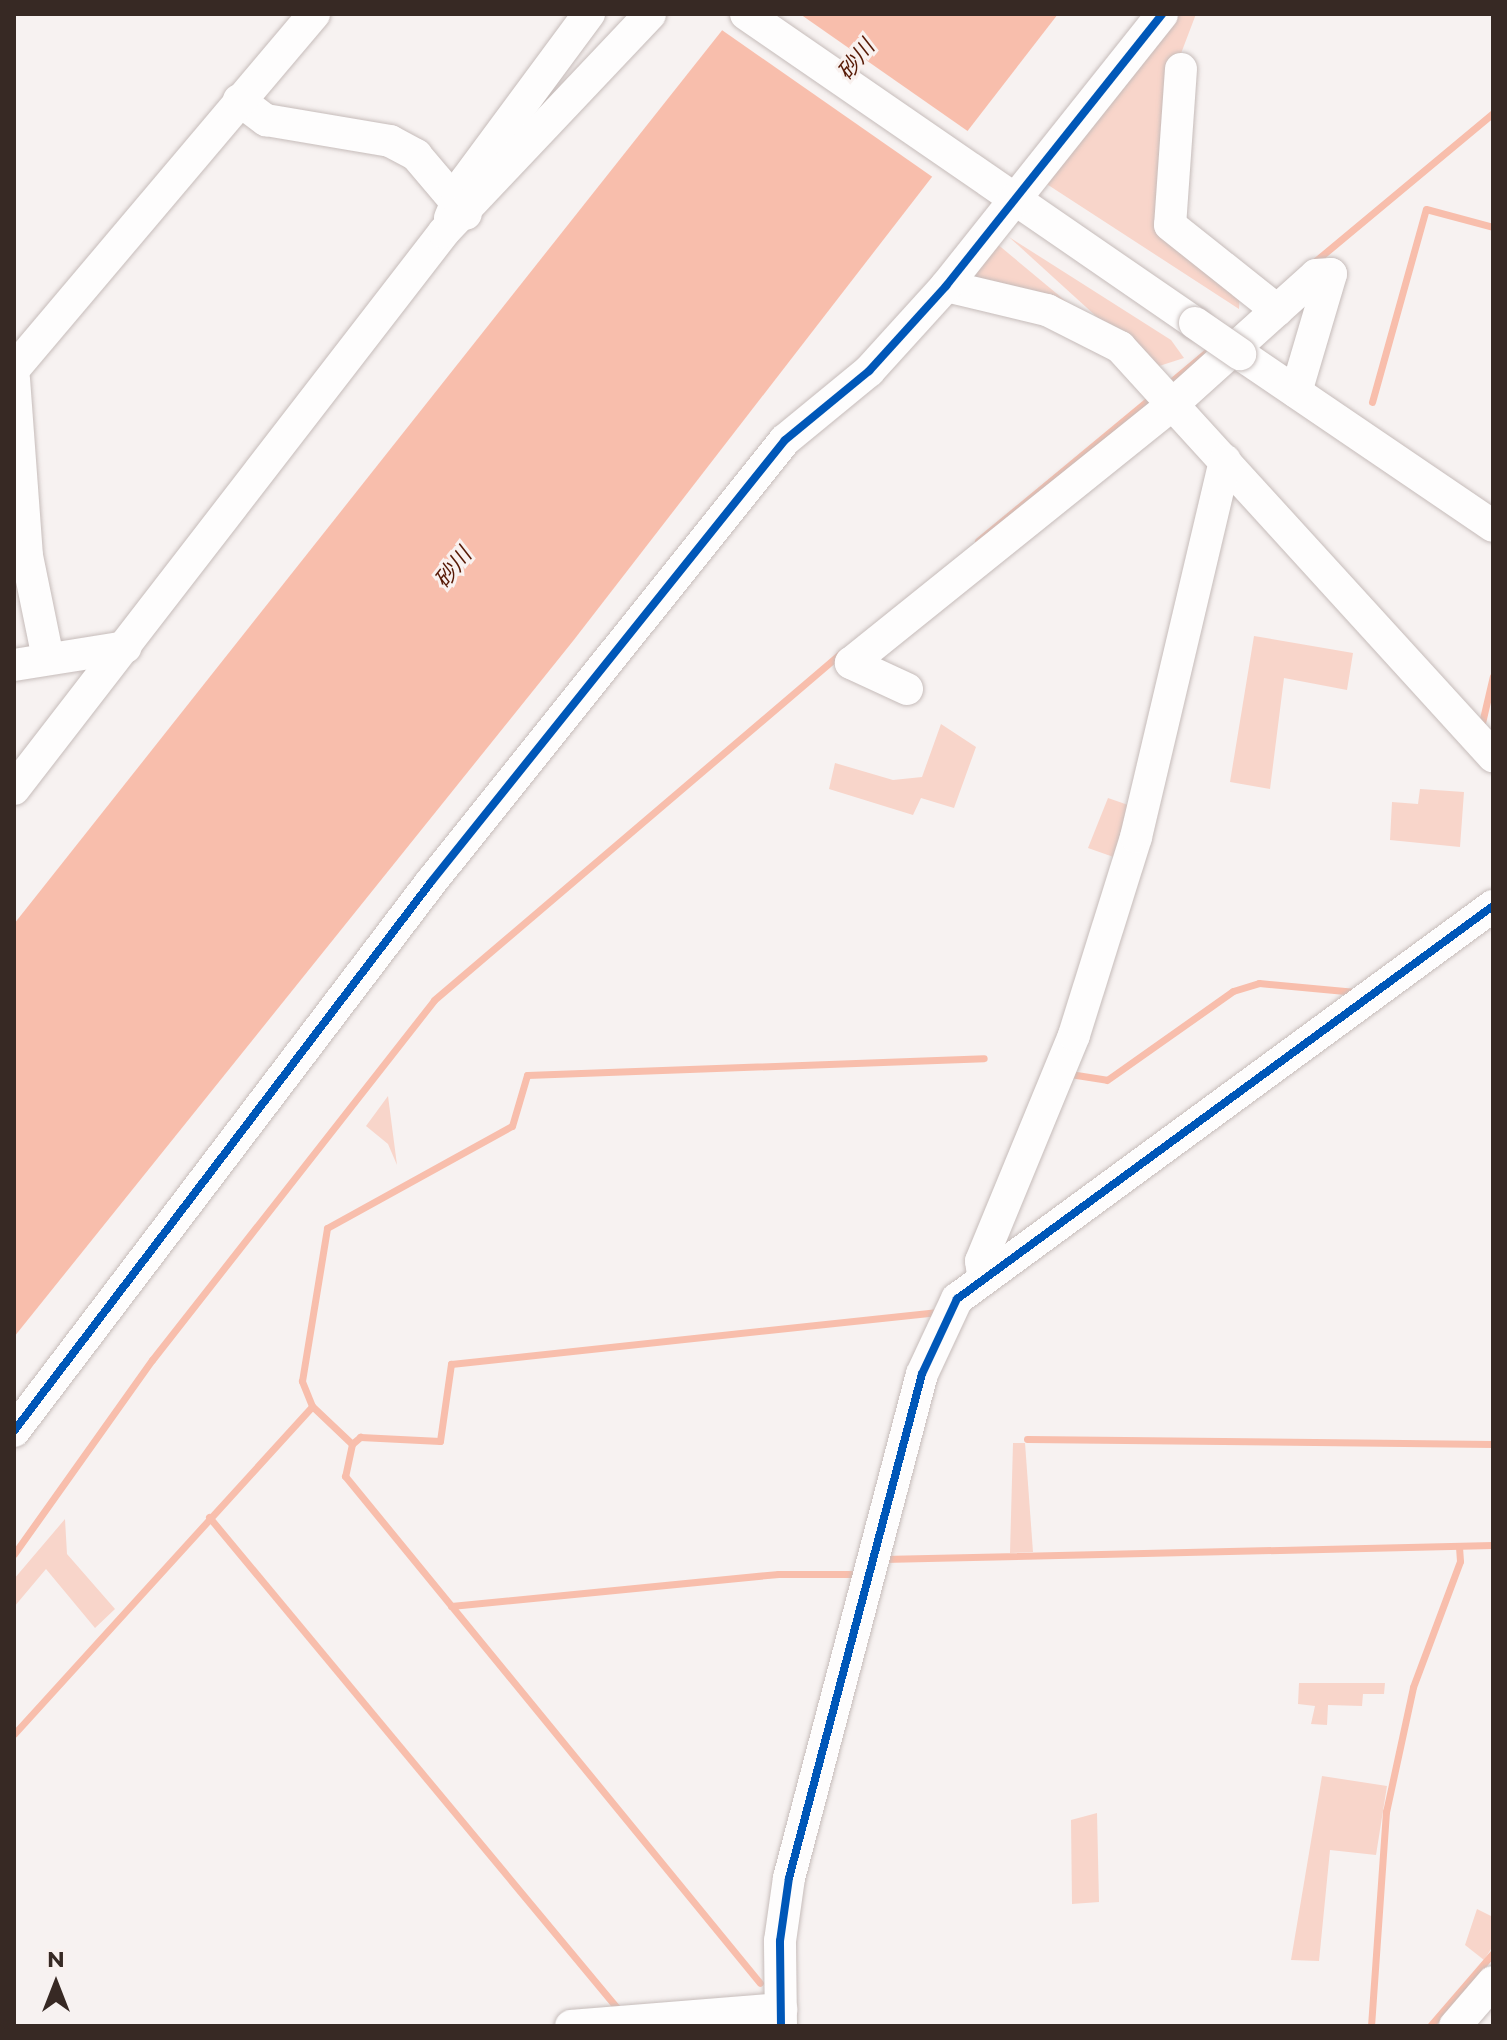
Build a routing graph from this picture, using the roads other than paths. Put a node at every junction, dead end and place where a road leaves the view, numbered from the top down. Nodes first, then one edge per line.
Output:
1 (314, 14) edge
2 (589, 14) edge
3 (650, 14) edge
4 (746, 14) edge
5 (1162, 14) edge
6 (1181, 69) dead end
7 (244, 104) junction
8 (1012, 196) junction
9 (456, 216) junction
10 (946, 286) junction
11 (1270, 304) junction
12 (14, 369) edge
13 (14, 379) edge
14 (1296, 392) junction
15 (1173, 393) junction
16 (1225, 460) junction
17 (1493, 526) edge
18 (126, 647) junction
19 (48, 658) junction
20 (14, 665) edge
21 (907, 689) dead end
22 (1493, 756) edge
23 (14, 789) edge
24 (1493, 906) edge
25 (983, 1275) junction
26 (14, 1431) edge
27 (1493, 1982) edge
28 (781, 2018) edge
29 (571, 2026) edge
30 (1455, 2026) edge

1 - 7 street
2 - 9 street
3 - 9 street
4 - 8 street
5 - 8 street
6 - 11 street
7 - 9 street
7 - 12 street
8 - 10 street
8 - 14 street, bridge
9 - 18 street
10 - 15 street
10 - 26 street
11 - 14 street
11 - 15 street
13 - 19 street
14 - 17 street
15 - 16 street
15 - 21 street
16 - 22 street
16 - 25 street
18 - 19 street
18 - 23 street
19 - 20 street
24 - 25 street
25 - 28 street
27 - 30 street
28 - 29 street

